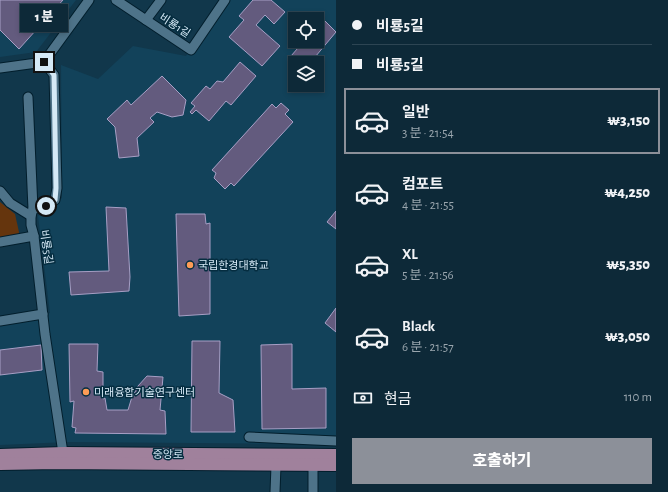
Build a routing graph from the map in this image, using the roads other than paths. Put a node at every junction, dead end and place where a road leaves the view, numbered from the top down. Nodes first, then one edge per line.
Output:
1 (89, 0) edge
2 (116, 0) edge
3 (160, 0) edge
4 (225, 0) edge
5 (146, 20) junction
6 (44, 62) junction
7 (0, 68) edge
8 (28, 97) dead end
9 (0, 191) edge
10 (32, 212) junction
11 (34, 236) junction
12 (0, 242) edge
13 (42, 314) junction
14 (0, 321) edge
15 (249, 437) dead end
16 (336, 441) edge
17 (63, 453) junction
18 (0, 455) edge
19 (336, 455) edge
20 (0, 464) edge
21 (336, 465) edge
22 (276, 466) junction
23 (313, 466) junction
24 (275, 492) edge
25 (313, 492) edge

1 - 6 street
2 - 5 street, 비룡1길
3 - 5 street
4 - 5 street, 비룡1길
6 - 7 street
6 - 10 street
8 - 10 street, 비룡5길
9 - 10 street
10 - 11 street, 비룡5길
11 - 12 street
11 - 13 street, 비룡5길
13 - 14 street
13 - 17 street, 비룡5길
15 - 16 street
17 - 18 main road, 중앙로
17 - 19 main road, 중앙로
20 - 22 main road, 중앙로
21 - 23 main road, 중앙로
22 - 23 main road, 중앙로
22 - 24 street
23 - 25 street

